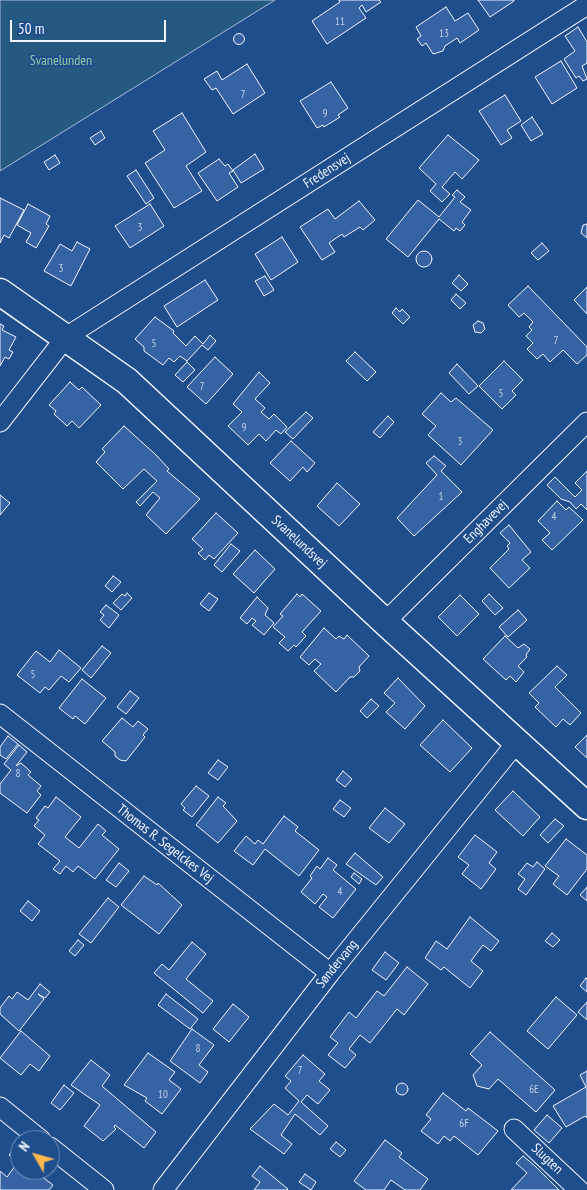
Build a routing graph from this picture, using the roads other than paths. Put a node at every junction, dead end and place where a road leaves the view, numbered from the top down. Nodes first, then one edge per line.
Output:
1 (587, 5) edge
2 (0, 292) edge
3 (66, 337) junction
4 (0, 422) edge
5 (587, 422) edge
6 (384, 622) junction
7 (0, 714) edge
8 (517, 742) junction
9 (587, 806) edge
10 (330, 973) junction
11 (0, 1107) edge
12 (514, 1129) dead end
13 (29, 1130) edge
14 (60, 1155) edge
15 (104, 1190) edge
16 (163, 1190) edge
17 (579, 1190) edge

1 - 3 street, Fredensvej
2 - 3 street, Svanelundsvej
3 - 4 street, Fredensvej
3 - 6 street, Svanelundsvej
5 - 6 street, Enghavevej
6 - 8 street, Svanelundsvej
7 - 10 street, Thomas R. Segelckes Vej
8 - 9 street, Svanelundsvej
8 - 10 street, Søndervang
10 - 16 street, Søndervang
11 - 13 street
12 - 17 street, Slugten
14 - 15 street

